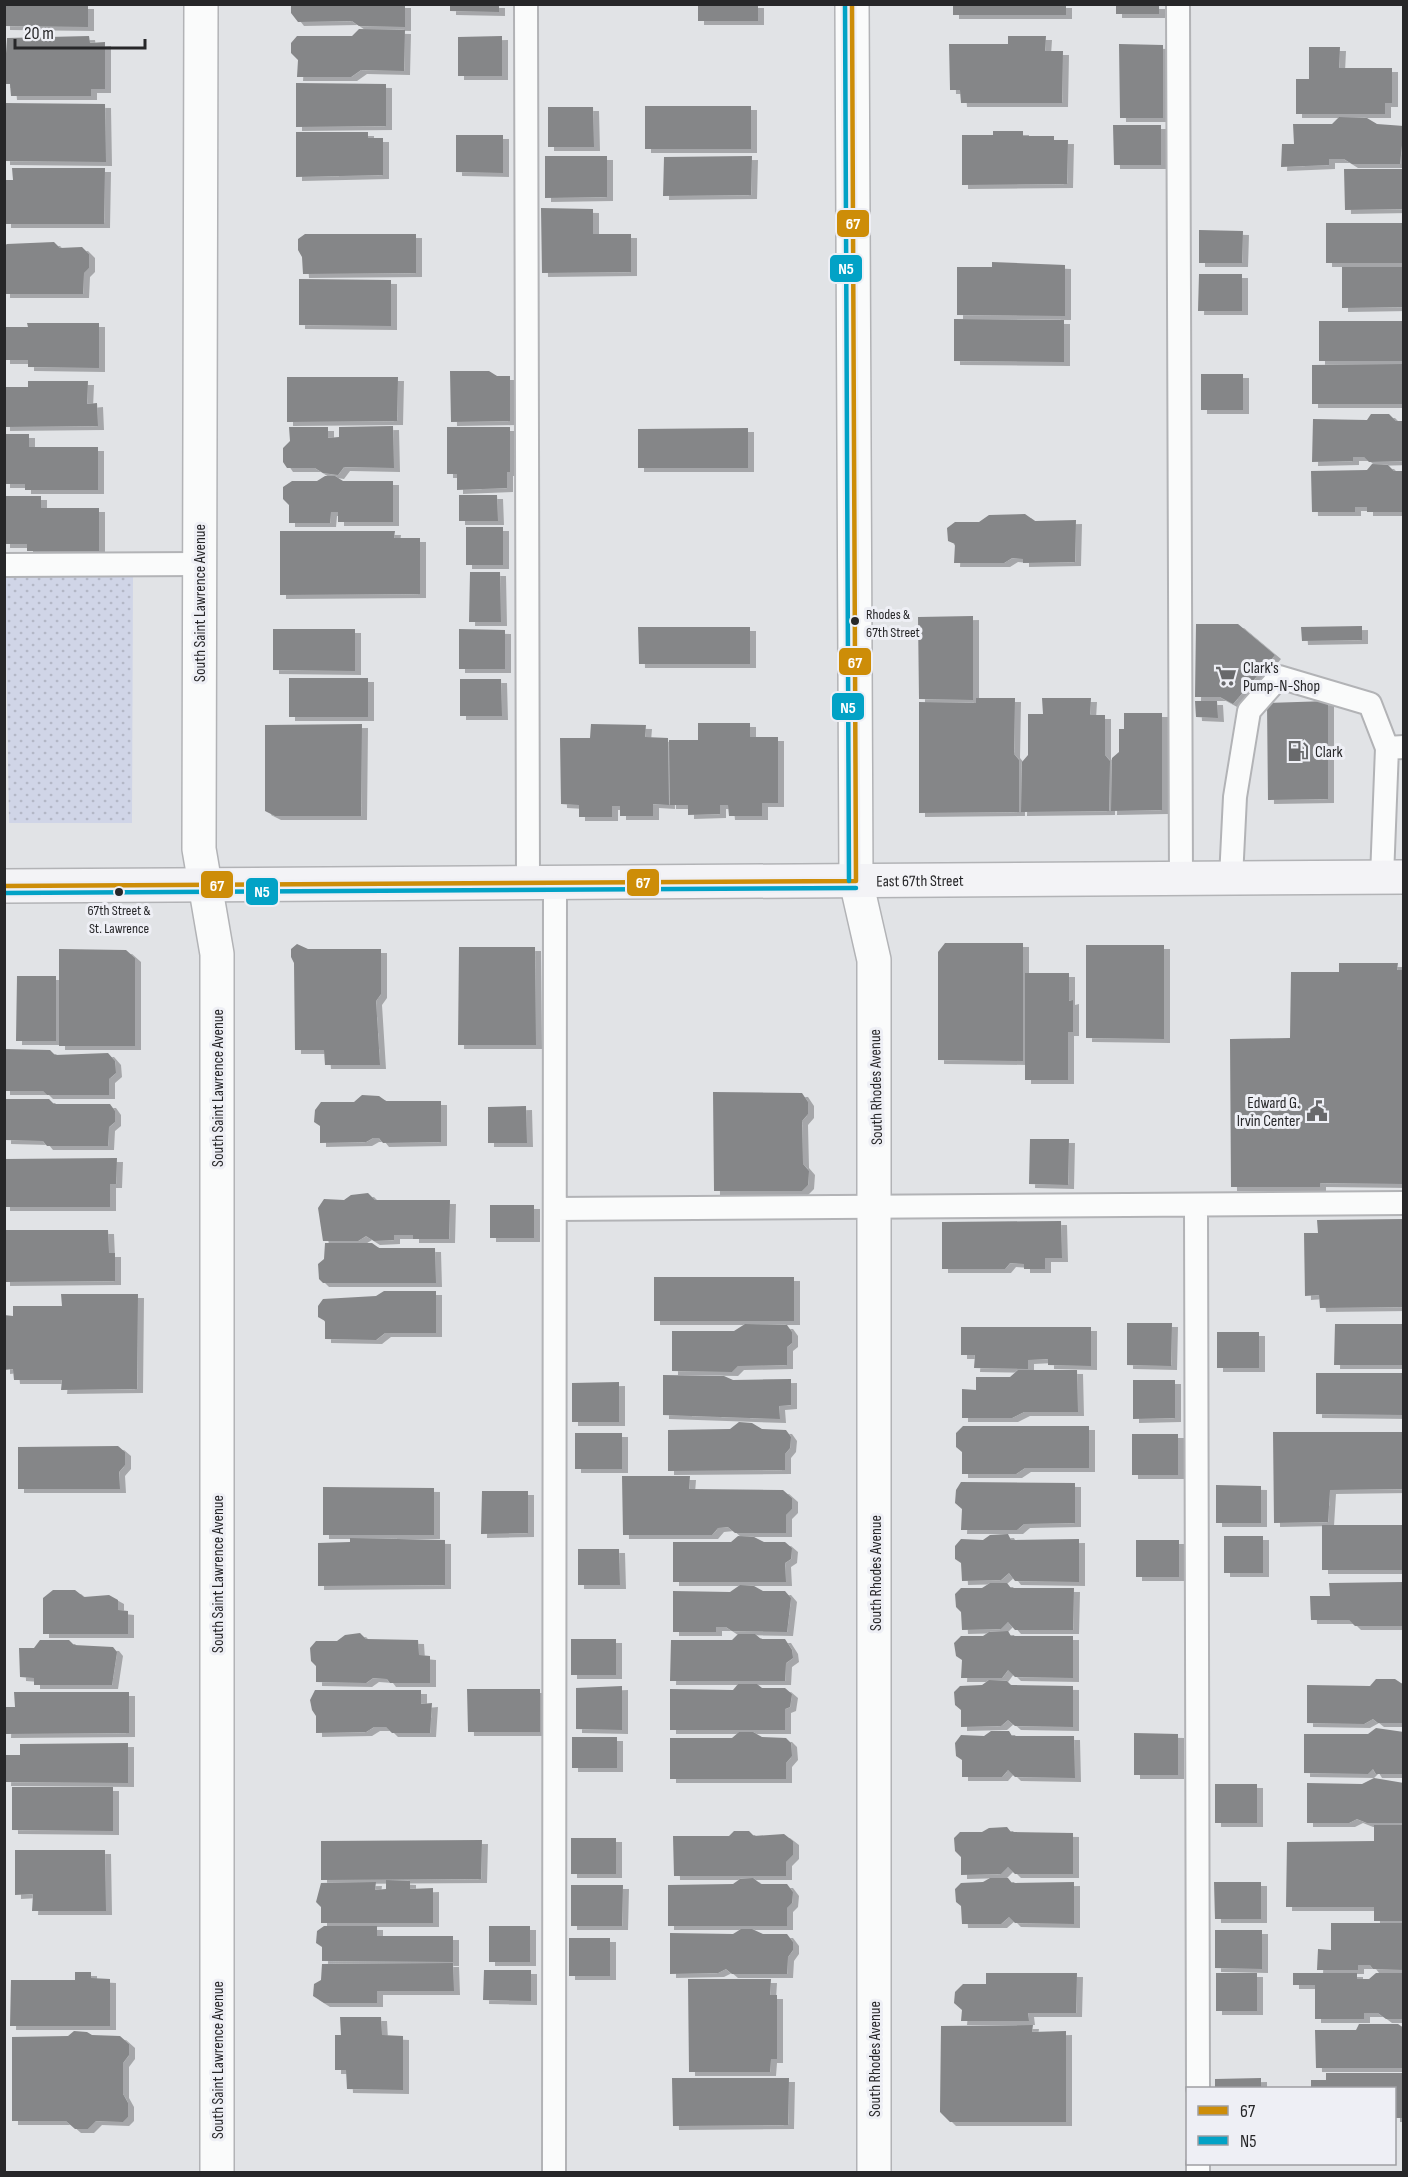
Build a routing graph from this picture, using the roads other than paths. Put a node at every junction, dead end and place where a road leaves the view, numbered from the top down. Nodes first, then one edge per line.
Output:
1 (201, 4) edge
2 (526, 4) edge
3 (852, 4) edge
4 (1178, 4) edge
5 (199, 564) junction
6 (4, 565) edge
7 (1395, 747) edge
8 (1393, 877) edge
9 (1231, 878) junction
10 (1181, 879) junction
11 (855, 881) junction
12 (542, 882) junction
13 (205, 885) junction
14 (4, 886) edge
15 (1404, 1203) edge
16 (1196, 1205) junction
17 (876, 1207) junction
18 (555, 1209) junction
19 (1198, 2087) edge
20 (217, 2172) edge
21 (554, 2172) edge
22 (874, 2172) edge

1 - 5 street, South Saint Lawrence Avenue
2 - 12 lane
3 - 11 street, South Rhodes Avenue
4 - 10 lane
5 - 6 lane
5 - 13 street, South Saint Lawrence Avenue
7 - 8 lane
7 - 9 lane
8 - 9 street, East 67th Street
9 - 10 street, East 67th Street
10 - 11 street, East 67th Street
11 - 12 street, East 67th Street
11 - 17 street, South Rhodes Avenue
12 - 13 street, East 67th Street
12 - 18 lane
13 - 14 street, East 67th Street
13 - 20 street, South Saint Lawrence Avenue
15 - 16 lane
16 - 17 lane
16 - 19 lane
17 - 18 lane
17 - 22 street, South Rhodes Avenue
18 - 21 lane

